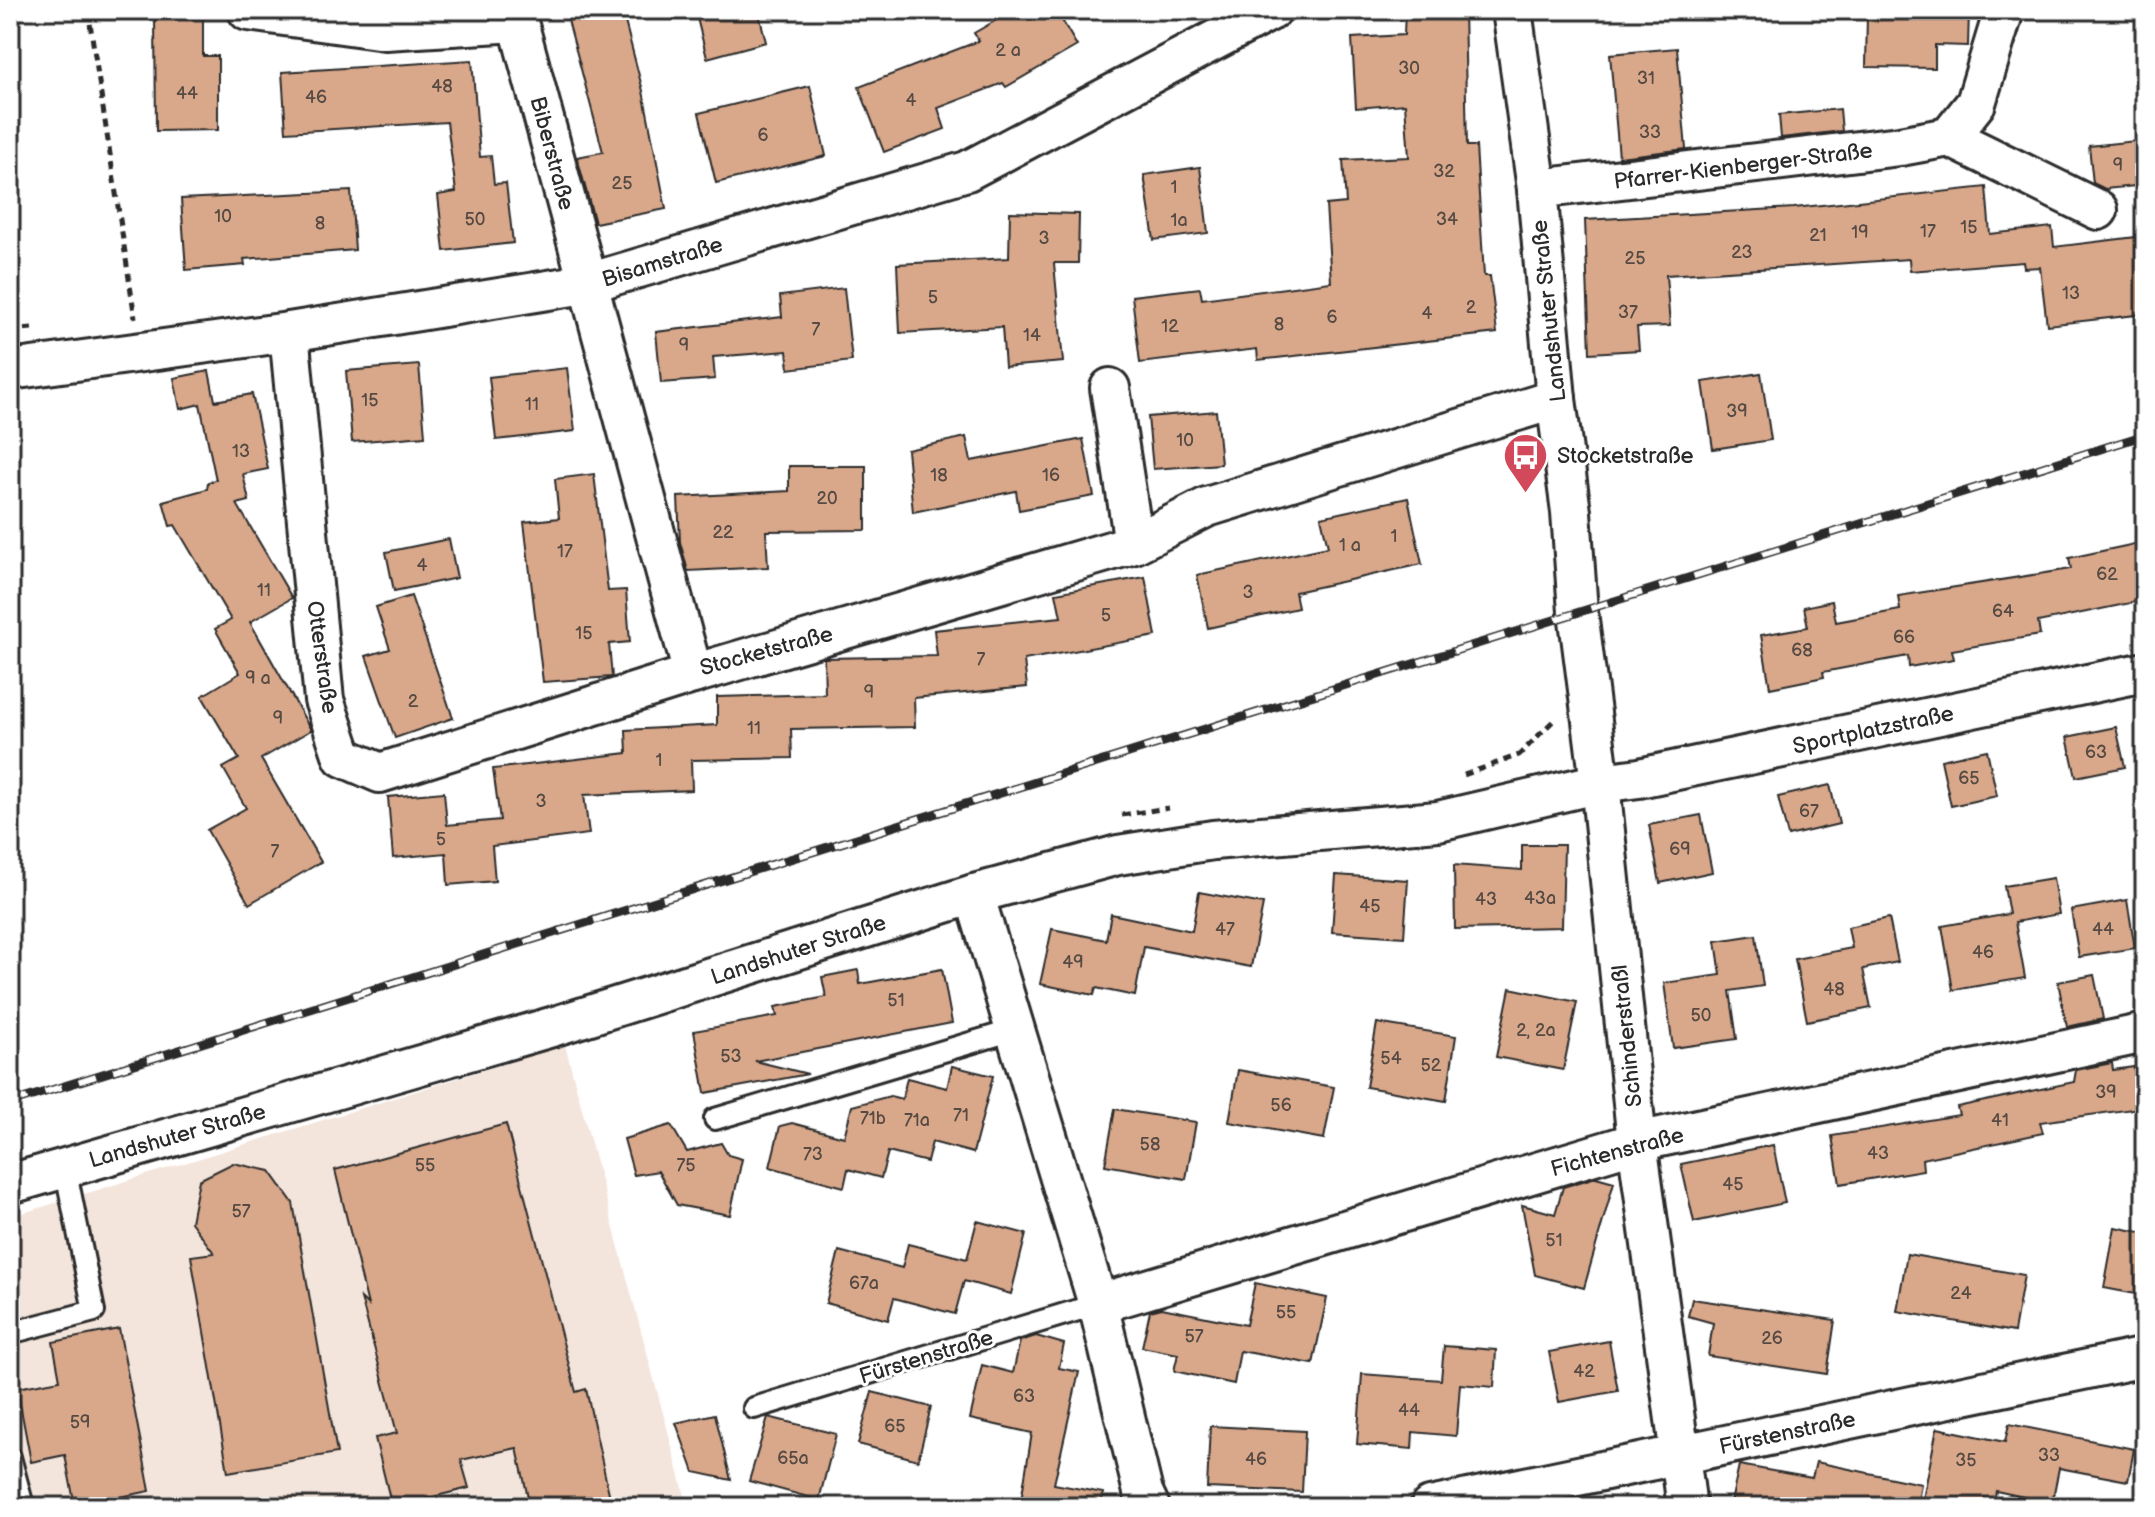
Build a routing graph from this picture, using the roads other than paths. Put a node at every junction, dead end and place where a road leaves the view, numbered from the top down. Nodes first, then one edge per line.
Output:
1 (1272, 10) edge
2 (1512, 10) edge
3 (2004, 10) edge
4 (248, 11) edge
5 (518, 16) edge
6 (1949, 137) junction
7 (1537, 189) junction
8 (2098, 210) dead end
9 (585, 284) junction
10 (289, 332) junction
11 (10, 370) edge
12 (1110, 388) dead end
13 (1556, 399) junction
14 (1134, 544) junction
15 (1578, 612) joint
16 (2145, 672) edge
17 (693, 674) junction
18 (1600, 783) junction
19 (974, 894) junction
20 (1014, 1030) junction
21 (2145, 1033) edge
22 (715, 1119) dead end
23 (1637, 1142) junction
24 (65, 1167) junction
25 (10, 1184) edge
26 (1098, 1304) junction
27 (10, 1333) edge
28 (2145, 1357) edge
29 (754, 1408) dead end
30 (1682, 1454) junction
31 (10, 1457) edge
32 (23, 1506) edge
33 (1150, 1507) edge
34 (1430, 1507) edge
35 (1687, 1507) edge

1 - 9 street, Bisamstraße
2 - 7 street, Landshuter Straße
3 - 6 street
4 - 5 street, Biberstraße
5 - 9 street, Biberstraße
6 - 7 street, Pfarrer-Kienberger-Straße
6 - 8 street
7 - 13 street, Landshuter Straße
9 - 10 street, Bisamstraße
9 - 17 street, Stocketstraße
10 - 11 street, Bisamstraße
10 - 17 street, Otterstraße
12 - 14 street
13 - 14 street, Stocketstraße
13 - 15 street, Landshuter Straße
14 - 17 street, Stocketstraße
15 - 18 street, Schinderstraßl
16 - 18 street, Sportplatzstraße
18 - 19 street, Landshuter Straße
18 - 23 street, Schinderstraßl
19 - 20 street
19 - 24 street, Landshuter Straße
20 - 22 lane
20 - 26 street
21 - 23 street, Fichtenstraße
23 - 26 street, Fichtenstraße
23 - 30 street, Schinderstraßl
24 - 25 street, Landshuter Straße
24 - 27 lane
26 - 29 lane, Fürstenstraße
26 - 33 street
28 - 30 street, Fürstenstraße
30 - 34 street, Fürstenstraße
30 - 35 street, Schinderstraßl
31 - 32 lane

